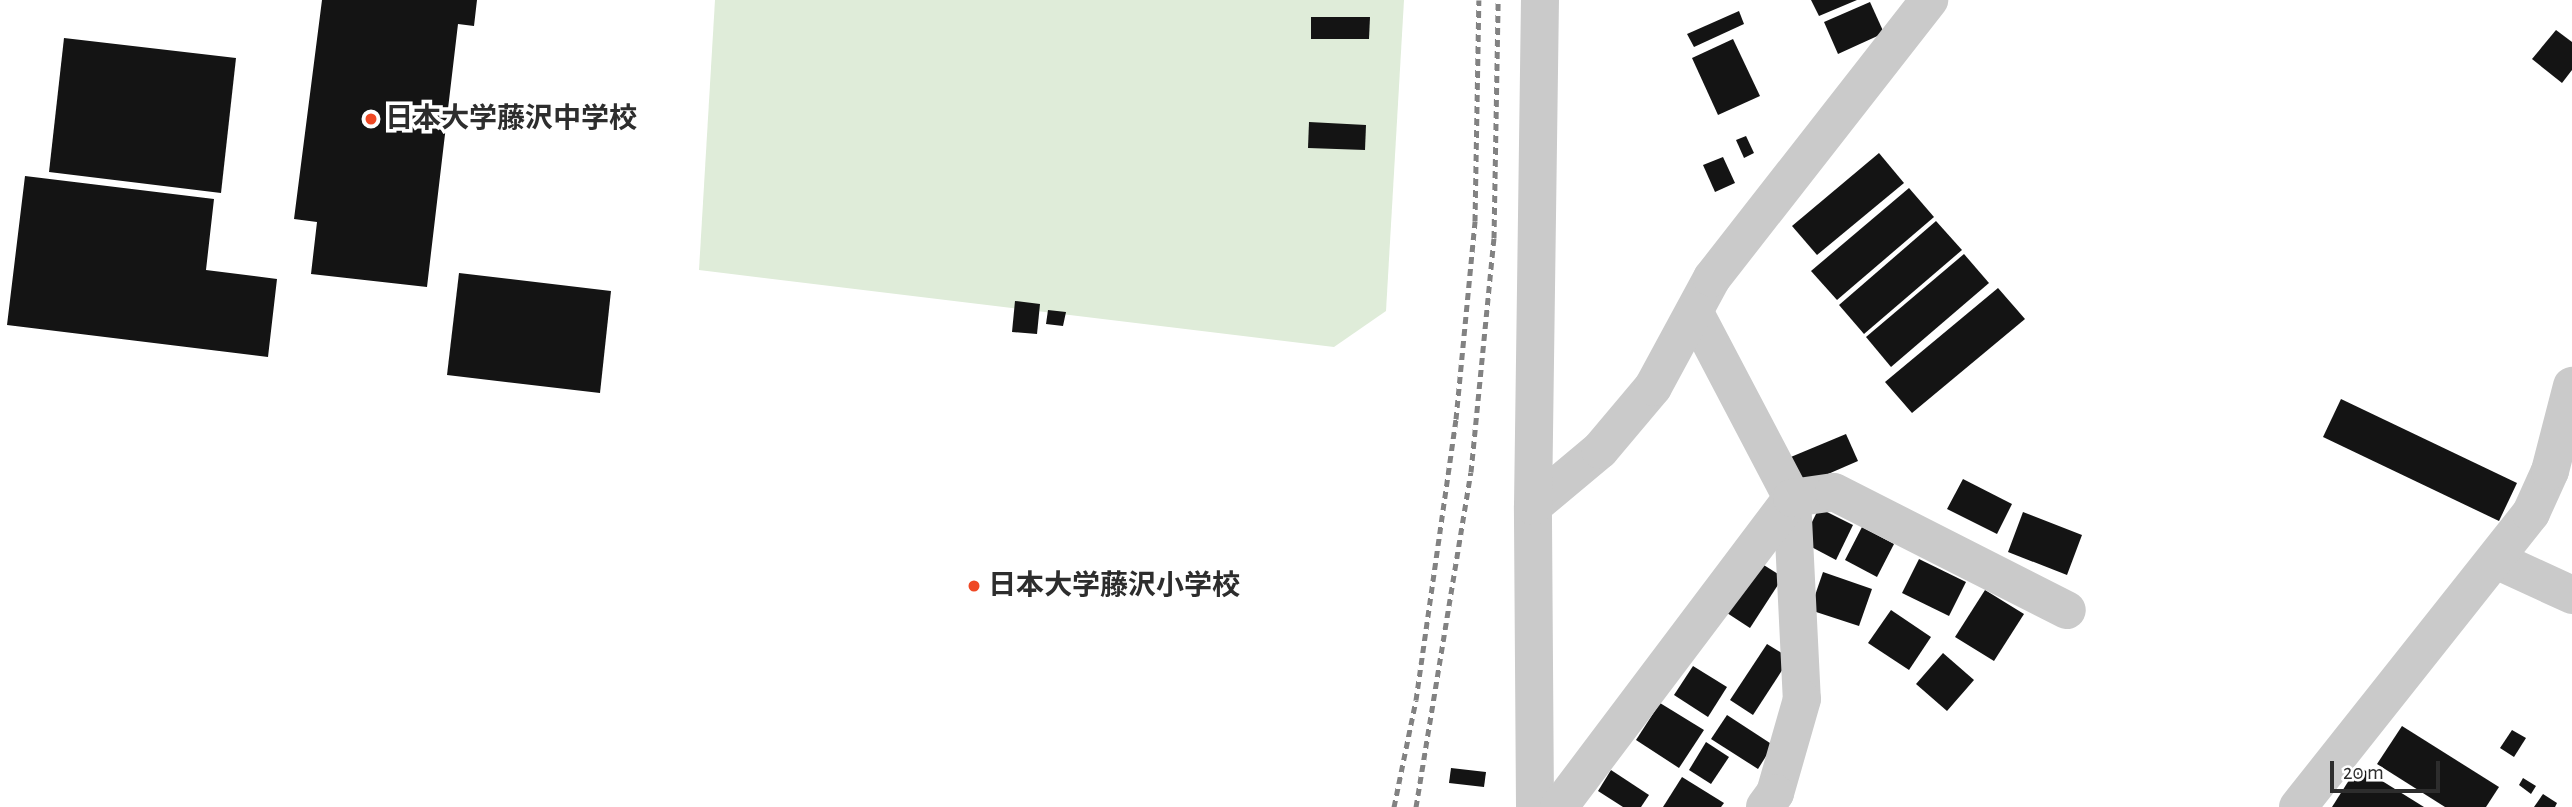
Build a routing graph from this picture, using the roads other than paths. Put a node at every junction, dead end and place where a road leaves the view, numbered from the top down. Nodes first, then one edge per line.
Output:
1 (1540, 0) edge
2 (1929, 0) edge
3 (1695, 313) junction
4 (2572, 386) edge
5 (1792, 498) junction
6 (1533, 506) junction
7 (2496, 561) junction
8 (2572, 595) edge
9 (2067, 610) dead end
10 (1535, 807) edge
11 (1559, 807) edge
12 (1765, 807) edge
13 (2298, 807) edge

1 - 6 street
2 - 3 street
3 - 5 street
3 - 6 street
4 - 7 street
5 - 9 street
5 - 11 street
5 - 12 street
6 - 10 street
7 - 8 street
7 - 13 street

